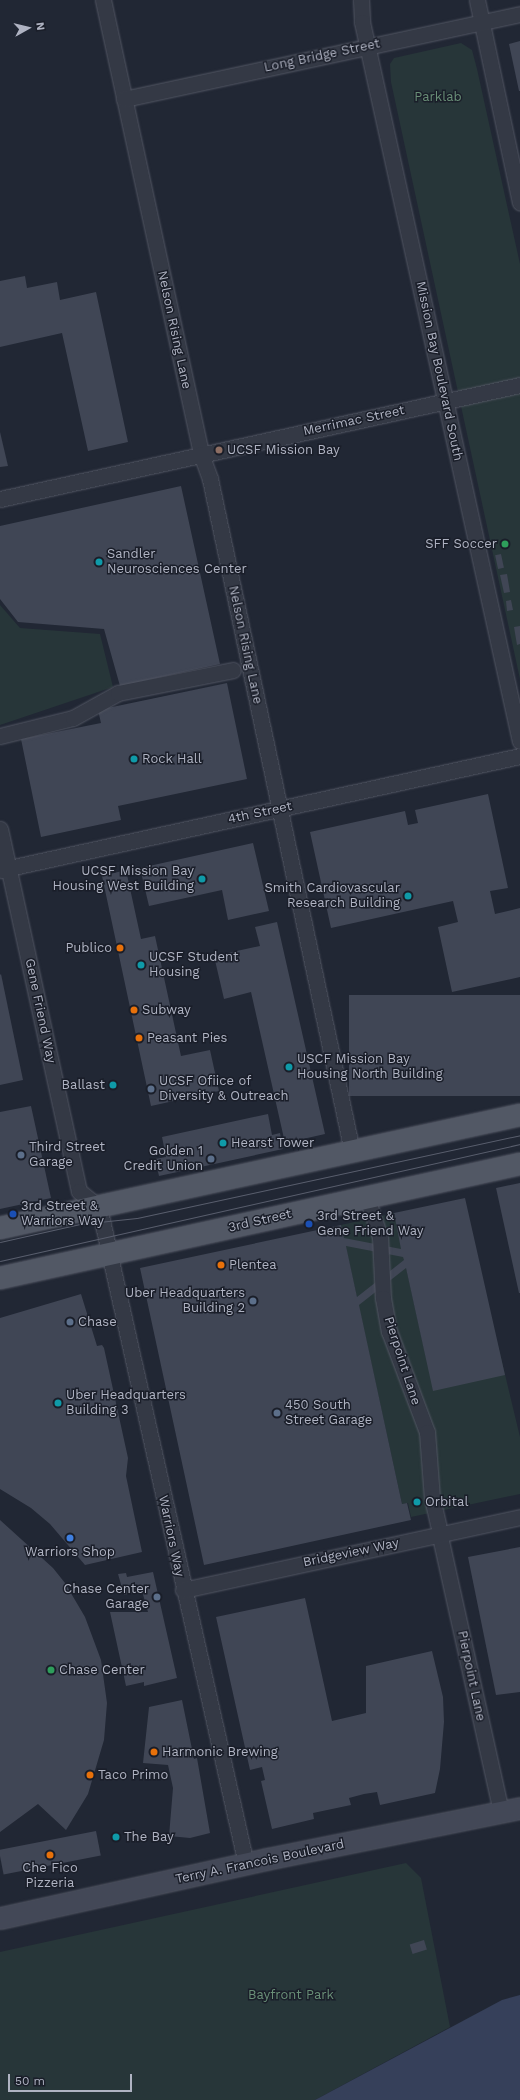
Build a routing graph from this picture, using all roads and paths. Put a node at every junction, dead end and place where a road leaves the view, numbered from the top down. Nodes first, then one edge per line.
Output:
1 (103, 0) edge
2 (361, 0) edge
3 (477, 0) edge
4 (520, 14) edge
5 (481, 22) junction
6 (368, 45) junction
7 (124, 99) junction
8 (520, 202) edge
9 (520, 384) edge
10 (446, 401) junction
11 (201, 454) junction
12 (0, 499) edge
13 (233, 670) dead end
14 (0, 736) edge
15 (520, 741) edge
16 (520, 756) edge
17 (279, 809) junction
18 (0, 829) edge
19 (4, 869) edge
20 (520, 1115) edge
21 (352, 1152) junction
22 (520, 1164) edge
23 (366, 1198) junction
24 (99, 1207) junction
25 (0, 1228) edge
26 (110, 1254) junction
27 (0, 1278) edge
28 (520, 1516) edge
29 (438, 1525) dead end
30 (441, 1541) dead end
31 (183, 1590) junction
32 (510, 1810) edge
33 (246, 1864) junction
34 (0, 1918) edge

1 - 7 street, Nelson Rising Lane
2 - 6 street, Mission Bay Boulevard South
3 - 5 street
4 - 5 street, Long Bridge Street
5 - 6 street, Long Bridge Street
5 - 8 street
6 - 7 street, Long Bridge Street
6 - 10 street, Mission Bay Boulevard South
7 - 11 street, Nelson Rising Lane
9 - 10 street, Merrimac Street
10 - 11 street, Merrimac Street
10 - 15 street, Mission Bay Boulevard South
11 - 12 street, Merrimac Street
11 - 17 street, Nelson Rising Lane
13 - 14 street
16 - 17 street, 4th Street
17 - 19 street, 4th Street
17 - 21 street, Nelson Rising Lane
18 - 19 street, Gene Friend Way
19 - 24 street, Gene Friend Way
20 - 21 main road
21 - 24 main road
22 - 23 main road, 3rd Street
23 - 26 main road, 3rd Street
23 - 29 street, Pierpoint Lane
24 - 25 main road
24 - 26 street, Warriors Way
26 - 27 main road, 3rd Street
26 - 31 street, Warriors Way
28 - 31 street, Bridgeview Way
30 - 32 street, Pierpoint Lane
31 - 33 street, Warriors Way
32 - 33 street, Terry A. Francois Boulevard
33 - 34 street, Terry A. Francois Boulevard

